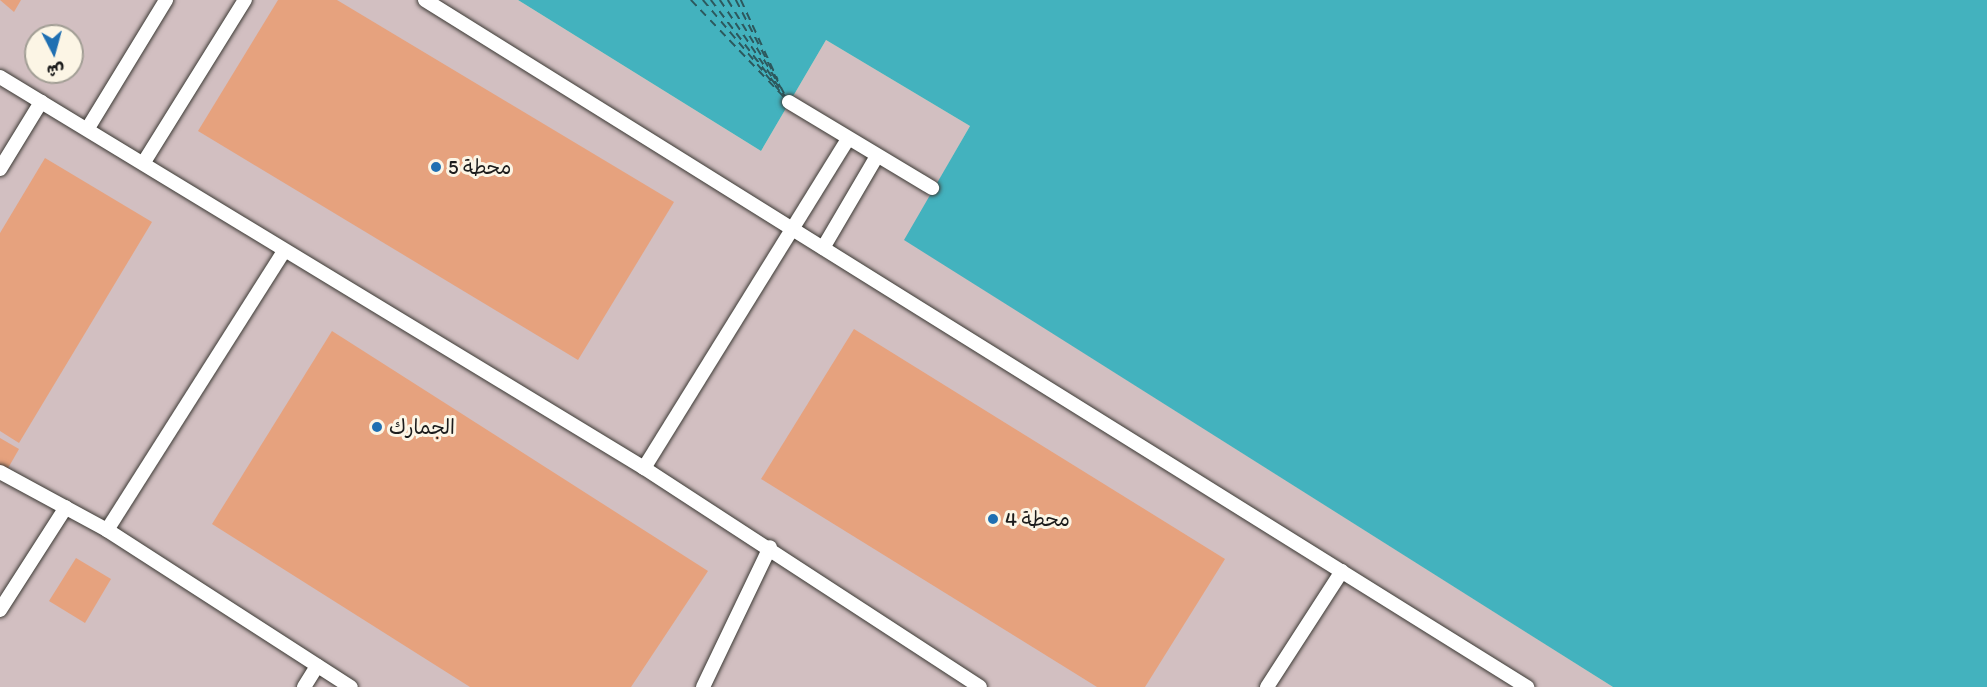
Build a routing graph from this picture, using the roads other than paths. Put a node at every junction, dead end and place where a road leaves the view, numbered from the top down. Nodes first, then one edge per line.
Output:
1 (166, 0) edge
2 (245, 0) edge
3 (425, 0) edge
4 (0, 77) edge
5 (41, 102) junction
6 (789, 102) dead end
7 (88, 128) junction
8 (848, 140) junction
9 (877, 156) junction
10 (144, 162) junction
11 (0, 169) edge
12 (932, 188) dead end
13 (794, 230) junction
14 (823, 248) junction
15 (284, 251) junction
16 (644, 468) junction
17 (0, 472) edge
18 (66, 507) junction
19 (107, 530) junction
20 (770, 547) junction
21 (1342, 571) junction
22 (0, 610) edge
23 (317, 666) junction
24 (304, 687) edge
25 (351, 687) edge
26 (702, 687) edge
27 (980, 687) edge
28 (1267, 687) edge
29 (1527, 687) edge

1 - 7 lane
2 - 10 lane
3 - 13 lane
4 - 5 lane
5 - 7 lane
5 - 11 lane
6 - 8 lane
7 - 10 lane
8 - 9 lane
8 - 13 lane
9 - 12 lane
9 - 14 lane
10 - 15 lane
13 - 14 lane
13 - 16 lane
14 - 21 lane
15 - 16 lane
15 - 19 lane
16 - 20 lane
17 - 18 lane
18 - 19 lane
18 - 22 lane
19 - 23 lane
20 - 26 lane
20 - 27 lane
21 - 28 lane
21 - 29 lane
23 - 24 lane
23 - 25 lane

